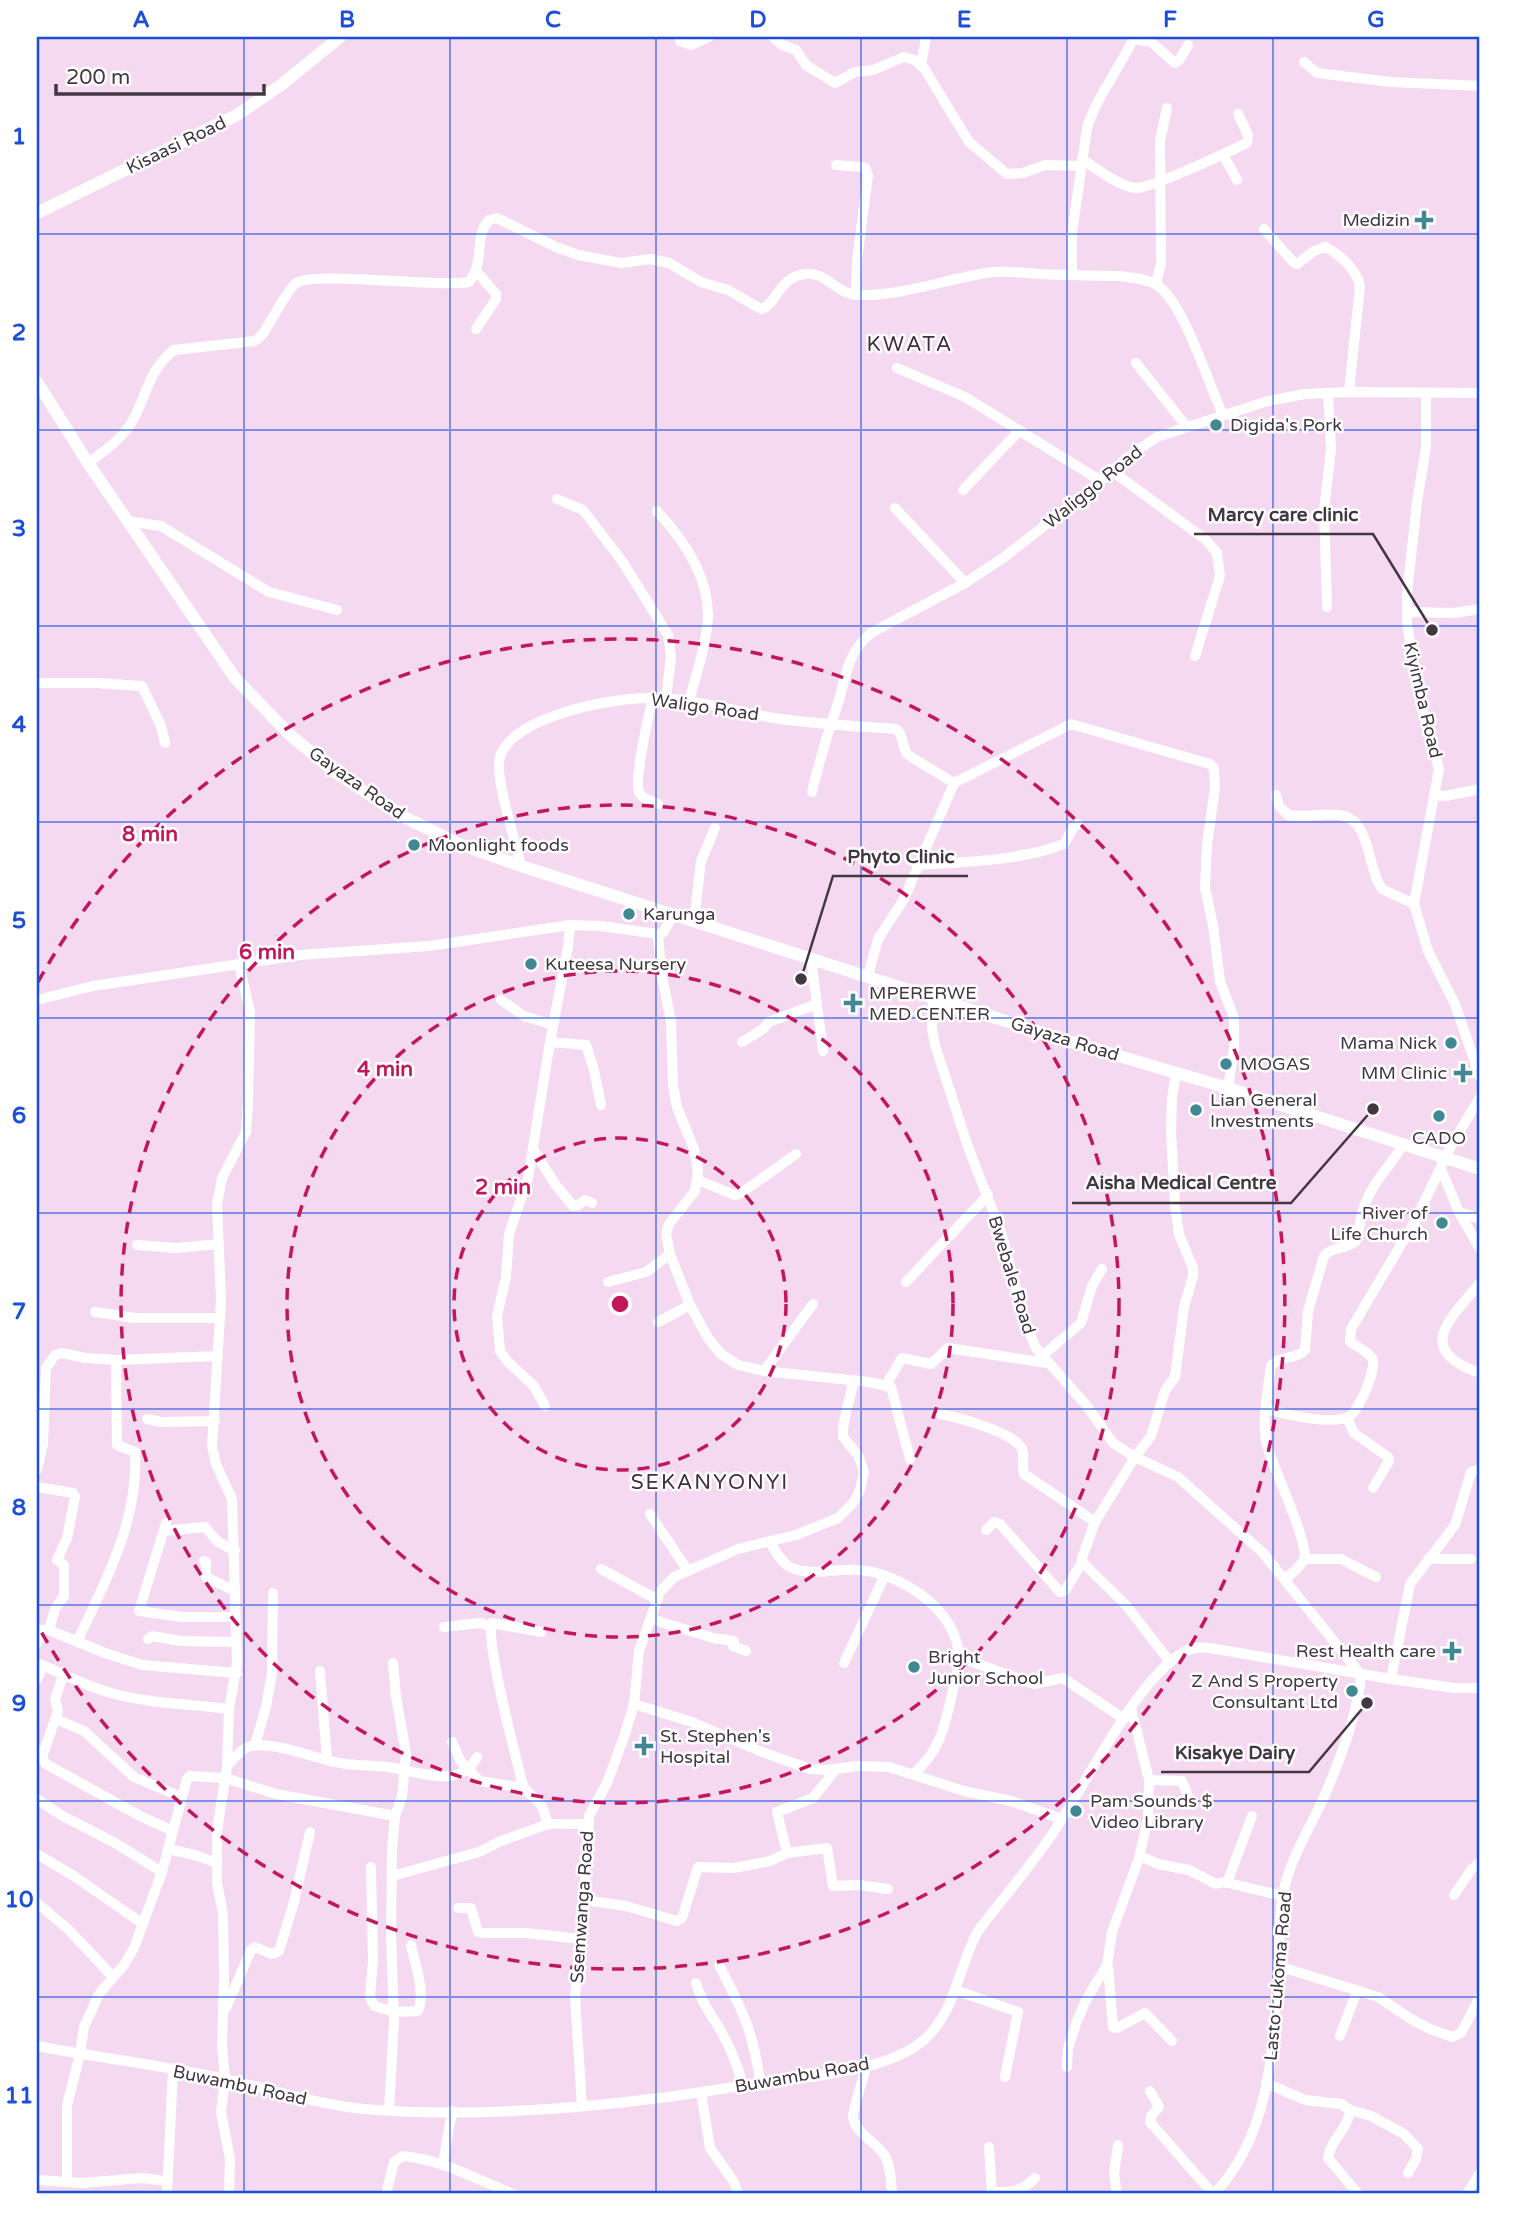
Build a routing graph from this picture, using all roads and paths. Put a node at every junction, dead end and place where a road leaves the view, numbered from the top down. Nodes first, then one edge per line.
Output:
1 (340, 37) edge
2 (680, 37) edge
3 (709, 37) edge
4 (774, 37) edge
5 (926, 37) edge
6 (1134, 38) edge
7 (1188, 45) dead end
8 (1304, 62) dead end
9 (921, 66) junction
10 (1480, 86) edge
11 (1167, 108) dead end
12 (1238, 114) dead end
13 (1223, 155) junction
14 (1081, 163) junction
15 (836, 165) dead end
16 (1237, 180) dead end
17 (1160, 181) junction
18 (37, 213) edge
19 (1264, 229) dead end
20 (477, 272) junction
21 (1072, 275) junction
22 (1156, 284) junction
23 (856, 295) junction
24 (476, 329) dead end
25 (1136, 363) dead end
26 (897, 368) dead end
27 (38, 387) edge
28 (1349, 392) junction
29 (1328, 393) junction
30 (1426, 393) junction
31 (1480, 393) edge
32 (1223, 415) junction
33 (1187, 427) junction
34 (1018, 432) junction
35 (88, 463) junction
36 (1112, 471) junction
37 (1101, 481) junction
38 (963, 489) dead end
39 (557, 499) dead end
40 (895, 508) dead end
41 (657, 511) dead end
42 (127, 522) junction
43 (965, 583) junction
44 (1327, 607) dead end
45 (1480, 608) edge
46 (337, 610) dead end
47 (1407, 612) junction
48 (1195, 656) dead end
49 (37, 683) edge
50 (653, 698) junction
51 (666, 699) junction
52 (689, 702) junction
53 (829, 724) junction
54 (164, 743) dead end
55 (954, 783) junction
56 (1480, 789) edge
57 (812, 792) dead end
58 (1276, 795) dead end
59 (1435, 795) junction
60 (658, 803) dead end
61 (1077, 824) dead end
62 (715, 828) dead end
63 (917, 865) junction
64 (521, 866) junction
65 (1415, 904) junction
66 (674, 914) junction
67 (694, 921) junction
68 (570, 925) junction
69 (658, 934) junction
70 (811, 958) junction
71 (239, 964) junction
72 (868, 976) junction
73 (933, 996) junction
74 (37, 1000) edge
75 (501, 1000) dead end
76 (817, 1004) junction
77 (553, 1025) junction
78 (550, 1042) junction
79 (742, 1042) dead end
80 (823, 1051) dead end
81 (1176, 1072) junction
82 (1480, 1077) edge
83 (1228, 1088) junction
84 (1480, 1097) edge
85 (601, 1105) dead end
86 (1403, 1144) junction
87 (533, 1149) junction
88 (796, 1154) dead end
89 (1444, 1163) junction
90 (1480, 1169) edge
91 (698, 1180) junction
92 (988, 1195) junction
93 (592, 1203) dead end
94 (1459, 1212) junction
95 (1480, 1219) edge
96 (219, 1244) junction
97 (137, 1245) dead end
98 (1480, 1249) edge
99 (670, 1254) junction
100 (1102, 1269) dead end
101 (608, 1282) dead end
102 (906, 1282) dead end
103 (1480, 1283) edge
104 (813, 1304) dead end
105 (690, 1305) junction
106 (95, 1312) dead end
107 (220, 1318) junction
108 (658, 1322) dead end
109 (218, 1356) junction
110 (1044, 1359) junction
111 (116, 1360) junction
112 (42, 1367) edge
113 (764, 1371) junction
114 (1480, 1373) edge
115 (853, 1381) junction
116 (886, 1385) junction
117 (545, 1406) dead end
118 (1266, 1409) junction
119 (940, 1413) dead end
120 (1347, 1418) junction
121 (147, 1419) dead end
122 (215, 1421) junction
123 (39, 1453) edge
124 (1135, 1457) junction
125 (909, 1459) dead end
126 (1480, 1469) edge
127 (37, 1470) edge
128 (37, 1487) edge
129 (1373, 1488) dead end
130 (650, 1514) dead end
131 (1095, 1522) junction
132 (986, 1530) dead end
133 (770, 1542) junction
134 (235, 1551) junction
135 (1304, 1559) junction
136 (1428, 1559) junction
137 (1471, 1559) dead end
138 (204, 1561) dead end
139 (1082, 1562) junction
140 (601, 1569) dead end
141 (688, 1571) junction
142 (884, 1577) junction
143 (1376, 1577) dead end
144 (1286, 1579) junction
145 (235, 1591) junction
146 (273, 1593) dead end
147 (658, 1601) junction
148 (235, 1617) junction
149 (651, 1619) junction
150 (490, 1626) junction
151 (444, 1627) dead end
152 (43, 1630) edge
153 (541, 1632) dead end
154 (148, 1639) dead end
155 (77, 1642) junction
156 (236, 1642) junction
157 (37, 1643) edge
158 (746, 1651) dead end
159 (959, 1657) junction
160 (1170, 1662) junction
161 (393, 1663) dead end
162 (844, 1663) dead end
163 (40, 1665) edge
164 (320, 1671) dead end
165 (237, 1673) junction
166 (63, 1675) junction
167 (1361, 1675) junction
168 (1391, 1679) junction
169 (37, 1680) edge
170 (1480, 1688) edge
171 (634, 1704) junction
172 (1132, 1708) junction
173 (229, 1709) junction
174 (56, 1719) junction
175 (1124, 1719) junction
176 (452, 1742) dead end
177 (255, 1745) junction
178 (40, 1754) edge
179 (477, 1758) dead end
180 (327, 1759) junction
181 (227, 1766) junction
182 (836, 1769) junction
183 (469, 1770) junction
184 (405, 1772) junction
185 (912, 1774) junction
186 (225, 1777) junction
187 (1149, 1780) junction
188 (524, 1788) junction
189 (181, 1797) junction
190 (37, 1799) edge
191 (1191, 1804) dead end
192 (395, 1816) junction
193 (1252, 1816) dead end
194 (1062, 1819) junction
195 (548, 1824) junction
196 (588, 1824) junction
197 (173, 1831) junction
198 (310, 1832) dead end
199 (168, 1849) junction
200 (787, 1853) junction
201 (37, 1854) edge
202 (1140, 1856) junction
203 (1480, 1862) edge
204 (217, 1863) junction
205 (371, 1867) dead end
206 (162, 1872) junction
207 (392, 1876) junction
208 (1227, 1883) junction
209 (888, 1889) dead end
210 (1454, 1895) dead end
211 (1283, 1896) junction
212 (584, 1900) junction
213 (37, 1903) edge
214 (458, 1908) dead end
215 (143, 1924) junction
216 (581, 1939) junction
217 (411, 1945) dead end
218 (719, 1965) dead end
219 (1107, 1965) junction
220 (1278, 1966) junction
221 (113, 1977) junction
222 (224, 1982) junction
223 (696, 1983) dead end
224 (235, 1989) junction
225 (955, 1990) junction
226 (1357, 1992) junction
227 (1480, 1997) edge
228 (224, 2012) junction
229 (394, 2012) junction
230 (1340, 2036) dead end
231 (1172, 2041) dead end
232 (37, 2046) edge
233 (80, 2054) junction
234 (867, 2065) junction
235 (1067, 2067) dead end
236 (173, 2070) junction
237 (1005, 2077) dead end
238 (225, 2079) junction
239 (760, 2083) junction
240 (1266, 2084) junction
241 (743, 2085) junction
242 (1150, 2091) dead end
243 (701, 2092) junction
244 (582, 2106) junction
245 (389, 2110) junction
246 (1349, 2110) junction
247 (452, 2112) junction
248 (1118, 2144) dead end
249 (989, 2147) dead end
250 (443, 2163) junction
251 (1408, 2173) dead end
252 (1480, 2173) edge
253 (168, 2176) junction
254 (1035, 2178) dead end
255 (37, 2180) edge
256 (67, 2182) junction
257 (501, 2192) edge
258 (992, 2193) edge
259 (1219, 2193) edge
260 (167, 2194) edge
261 (229, 2194) edge
262 (386, 2194) edge
263 (513, 2194) edge
264 (738, 2194) edge
265 (892, 2194) edge
266 (1117, 2194) edge
267 (1358, 2194) edge
268 (1467, 2194) edge

1 - 18 main road, Kisaasi Road
2 - 3 street
4 - 9 street
5 - 9 street
6 - 7 street
6 - 14 street
8 - 10 street
9 - 14 street
11 - 17 street
12 - 13 street
13 - 16 street
13 - 17 street
14 - 17 street
14 - 21 street
15 - 23 street
17 - 22 street
19 - 28 street
20 - 23 street
20 - 24 street
20 - 35 street
21 - 22 street
21 - 23 street
22 - 32 street
25 - 33 street
26 - 34 street
27 - 35 main road, Gayaza Road
28 - 29 street, Waliggo Road
28 - 30 street, Waliggo Road
29 - 32 street, Waliggo Road
29 - 44 street
30 - 31 street, Waliggo Road
30 - 47 street, Kiyimba Road
32 - 33 street, Waliggo Road
33 - 36 street, Waliggo Road
34 - 37 street
34 - 38 street
35 - 42 main road, Gayaza Road
36 - 37 street, Waliggo Road
36 - 48 street
37 - 43 street, Waliggo Road
39 - 51 street
40 - 43 street
41 - 52 street
42 - 46 street
42 - 64 main road, Gayaza Road
43 - 53 street, Waliggo Road
45 - 47 street
47 - 59 street, Kiyimba Road
49 - 54 street
50 - 51 street, Waligo Road
50 - 60 street
50 - 64 street, Waligo Road
51 - 52 street, Waligo Road
52 - 53 street, Waligo Road
53 - 55 street, Waligo Road
53 - 57 street, Waliggo Road
55 - 63 street
55 - 83 street
56 - 59 street
58 - 65 street
59 - 65 street, Kiyimba Road
61 - 63 street
62 - 67 street
63 - 72 street
64 - 66 main road, Gayaza Road
65 - 82 street, Kiyimba Road
66 - 67 main road, Gayaza Road
66 - 69 street
67 - 70 main road, Gayaza Road
68 - 69 street
68 - 71 street
68 - 77 street
69 - 91 street
70 - 72 main road, Gayaza Road
70 - 76 street
71 - 74 street
71 - 96 street
72 - 73 main road, Gayaza Road
73 - 81 main road, Gayaza Road
73 - 92 street, Bwebale Road
75 - 77 street
76 - 79 street
76 - 80 street
77 - 78 street
78 - 85 street
78 - 87 street
81 - 83 main road, Gayaza Road
81 - 124 street
83 - 86 main road, Gayaza Road
84 - 89 street
86 - 89 main road, Gayaza Road
86 - 118 street
87 - 93 street
87 - 117 street
88 - 91 street
89 - 90 main road, Gayaza Road
89 - 94 street
89 - 120 street
91 - 99 street
92 - 102 street
92 - 110 street, Bwebale Road
94 - 95 street
94 - 98 street
96 - 97 street
96 - 107 street
99 - 101 street
99 - 105 street
100 - 110 street
103 - 114 street
104 - 113 street
105 - 108 street
105 - 113 street
106 - 107 street
107 - 109 street
109 - 111 street
109 - 122 street
110 - 116 street
110 - 124 street, Bwebale Road
111 - 112 street
111 - 155 street
112 - 123 street
113 - 115 street
115 - 116 street
115 - 133 street, Ssemwanga Road
116 - 125 street
118 - 120 street
118 - 135 street
119 - 131 street
120 - 129 street
121 - 122 street
122 - 134 street
123 - 127 street
124 - 131 street
124 - 144 street, Bwebale Road
126 - 136 street
128 - 152 street
130 - 141 street
131 - 139 street
132 - 139 street
133 - 141 street, Ssemwanga Road
133 - 142 street
134 - 145 street
134 - 148 street
135 - 143 street
135 - 144 street
136 - 137 street
136 - 168 street
138 - 145 street
139 - 160 street
140 - 147 street
141 - 147 street, Ssemwanga Road
142 - 159 street
142 - 162 street
144 - 167 street, Bwebale Road
145 - 148 street
146 - 177 street
147 - 149 street, Ssemwanga Road
148 - 156 street
149 - 158 street
149 - 171 street, Ssemwanga Road
150 - 151 street
150 - 153 street
150 - 188 street
152 - 155 street
152 - 157 street
154 - 156 street
155 - 165 street
156 - 165 street
159 - 175 street
159 - 185 street
160 - 167 street, Buwambu Road
160 - 172 street, Buwambu Road
161 - 184 street
163 - 166 street
163 - 169 street
164 - 180 street
165 - 173 street
166 - 173 street
166 - 174 street
167 - 168 street, Buwambu Road
167 - 211 street, Lasto Lukoma Road
168 - 170 street, Buwambu Road
171 - 182 street
171 - 196 street, Ssemwanga Road
172 - 175 street, Buwambu Road
172 - 187 street
173 - 181 street
174 - 178 street
174 - 189 street
175 - 194 street, Buwambu Road
176 - 183 street
177 - 180 street
177 - 181 street
178 - 197 street
179 - 183 street
180 - 184 street
181 - 186 street
182 - 185 street
182 - 200 street
183 - 184 street
183 - 188 street
184 - 192 street
185 - 194 street
186 - 189 street
186 - 192 street
186 - 204 street
187 - 191 street
187 - 202 street
188 - 195 street
189 - 197 street
190 - 206 street
192 - 207 street
193 - 208 street
194 - 225 street, Buwambu Road
195 - 196 street
195 - 207 street
196 - 212 street, Ssemwanga Road
197 - 199 street
198 - 224 street
199 - 204 street
199 - 206 street
200 - 209 street
200 - 212 street
201 - 215 street
202 - 208 street
202 - 219 street
203 - 210 street
204 - 222 street
205 - 229 street
206 - 215 street
207 - 229 street
208 - 211 street
211 - 220 street, Lasto Lukoma Road
212 - 216 street, Ssemwanga Road
213 - 221 street
214 - 216 street
215 - 221 street
216 - 244 street, Ssemwanga Road
217 - 229 street
218 - 239 street
219 - 231 street
219 - 235 street
220 - 226 street
220 - 240 street, Lasto Lukoma Road
221 - 233 street
222 - 224 street
222 - 228 street
223 - 241 street
224 - 228 street
225 - 234 street, Buwambu Road
225 - 237 street
226 - 227 street
226 - 230 street
228 - 238 street
229 - 245 street
232 - 233 street, Buwambu Road
233 - 236 street, Buwambu Road
233 - 256 street
234 - 239 street, Buwambu Road
234 - 265 street
236 - 238 street, Buwambu Road
236 - 253 street
238 - 245 street, Buwambu Road
238 - 261 street
239 - 241 street, Buwambu Road
240 - 246 street
240 - 259 street, Lasto Lukoma Road
241 - 243 street, Buwambu Road
242 - 259 street
243 - 244 street, Buwambu Road
243 - 264 street
244 - 247 street, Buwambu Road
245 - 247 street, Buwambu Road
246 - 251 street
246 - 267 street
247 - 250 street
248 - 266 street
249 - 258 street
250 - 257 street
250 - 262 street
252 - 268 street
253 - 256 street
253 - 260 street
254 - 258 street
255 - 256 street
257 - 263 street

